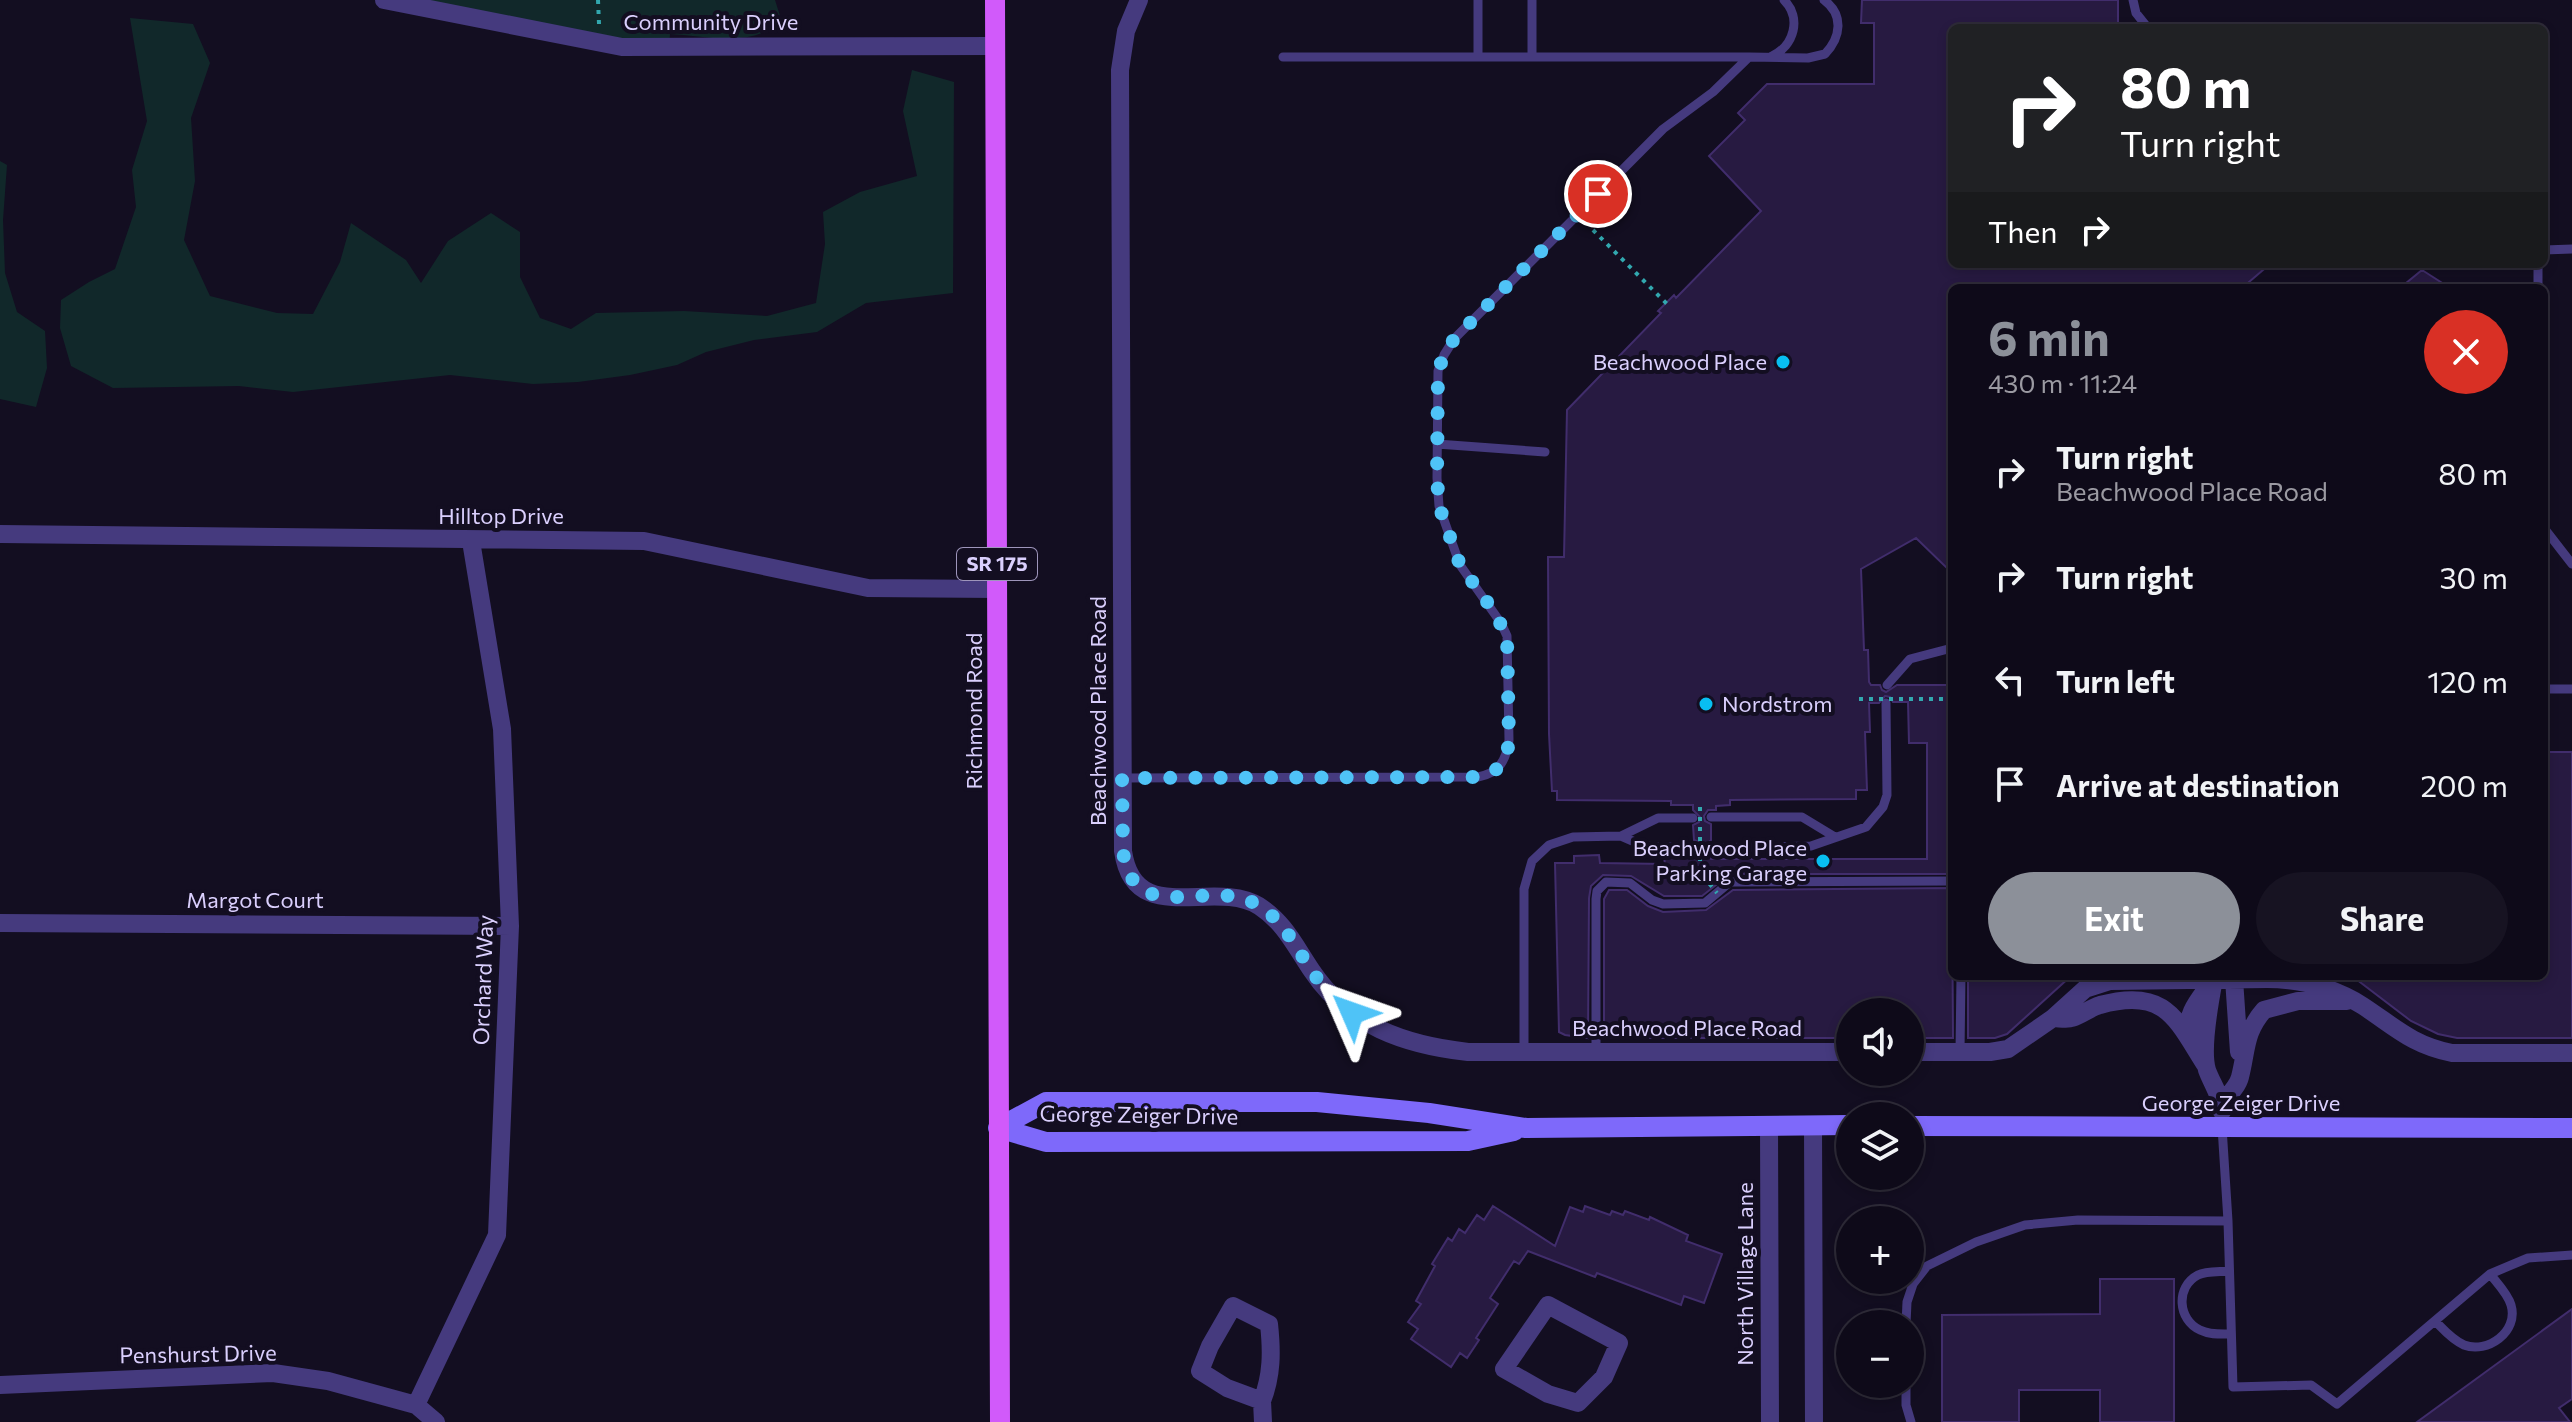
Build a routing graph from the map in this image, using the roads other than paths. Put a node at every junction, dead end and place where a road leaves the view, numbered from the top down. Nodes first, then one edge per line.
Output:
1 (384, 0) edge
2 (995, 0) edge
3 (1139, 0) edge
4 (1478, 0) edge
5 (1532, 0) edge
6 (1784, 0) edge
7 (1824, 0) edge
8 (2133, 0) edge
9 (2145, 24) edge
10 (995, 46) junction
11 (1478, 56) junction
12 (1532, 56) junction
13 (1283, 57) dead end
14 (1749, 57) junction
15 (1771, 57) junction
16 (2572, 249) edge
17 (2548, 250) edge
18 (1437, 444) junction
19 (1545, 452) dead end
20 (2548, 533) edge
21 (0, 534) edge
22 (471, 541) junction
23 (2572, 564) edge
24 (997, 589) junction
25 (1948, 649) edge
26 (1887, 685) dead end
27 (2548, 689) edge
28 (2572, 689) edge
29 (1886, 703) dead end
30 (1122, 778) junction
31 (1711, 817) dead end
32 (1693, 818) dead end
33 (1621, 836) junction
34 (1835, 837) junction
35 (1694, 848) dead end
36 (1711, 848) dead end
37 (1948, 881) edge
38 (0, 923) edge
39 (510, 926) junction
40 (1961, 980) edge
41 (2120, 980) edge
42 (2213, 980) edge
43 (2214, 980) edge
44 (2234, 980) edge
45 (2319, 981) edge
46 (2354, 1001) junction
47 (2053, 1018) junction
48 (2189, 1040) junction
49 (1836, 1052) edge
50 (1924, 1052) edge
51 (1960, 1052) junction
52 (1524, 1053) junction
53 (1596, 1053) junction
54 (2572, 1053) edge
55 (2206, 1066) junction
56 (2241, 1071) junction
57 (2222, 1103) junction
58 (1769, 1125) junction
59 (1813, 1125) junction
60 (1836, 1125) edge
61 (1924, 1126) edge
62 (2222, 1127) junction
63 (998, 1128) junction
64 (1526, 1128) junction
65 (2572, 1128) edge
66 (2228, 1221) junction
67 (2572, 1255) edge
68 (2229, 1271) junction
69 (2490, 1274) junction
70 (1907, 1310) edge
71 (2435, 1321) junction
72 (2231, 1334) junction
73 (0, 1385) edge
74 (1906, 1398) edge
75 (1262, 1401) junction
76 (1578, 1403) junction
77 (416, 1405) junction
78 (436, 1422) edge
79 (1000, 1422) edge
80 (1263, 1422) edge
81 (1582, 1422) edge
82 (1770, 1422) edge
83 (1814, 1422) edge
84 (1911, 1422) edge

1 - 10 street, Community Drive
2 - 10 main road, Richmond Road / SR 175
3 - 30 street, Beachwood Place Road
4 - 11 lane
5 - 12 lane
6 - 15 lane
7 - 15 lane
8 - 9 lane
10 - 24 main road, Richmond Road / SR 175
11 - 12 lane
11 - 13 lane
12 - 14 lane
14 - 15 lane
14 - 18 lane
16 - 17 lane
18 - 19 lane
18 - 30 lane
20 - 23 lane
21 - 22 street, Hilltop Drive
22 - 24 street, Hilltop Drive
22 - 39 street, Orchard Way
24 - 63 main road, Richmond Road / SR 175
25 - 26 lane
27 - 28 lane
29 - 34 lane
30 - 52 street, Beachwood Place Road
31 - 34 lane
32 - 33 lane
33 - 35 lane
33 - 52 lane
34 - 36 lane
37 - 53 lane
38 - 39 street, Margot Court
39 - 77 street, Orchard Way
40 - 51 lane
41 - 47 street
42 - 48 street
43 - 55 street
44 - 56 street
45 - 46 street
46 - 54 street
46 - 56 street
47 - 48 street
47 - 51 street
48 - 55 street
49 - 53 street, Beachwood Place Road
50 - 51 street
52 - 53 street, Beachwood Place Road
55 - 57 street
56 - 57 street
57 - 62 street
58 - 59 street, George Zeiger Drive
58 - 64 street, George Zeiger Drive
58 - 82 street, North Village Lane
59 - 60 street, George Zeiger Drive
59 - 83 street
61 - 62 street, George Zeiger Drive
62 - 65 street, George Zeiger Drive
62 - 66 lane
63 - 64 street, George Zeiger Drive
63 - 64 street, George Zeiger Drive
63 - 79 main road, Richmond Road / SR 175
66 - 68 lane
66 - 70 lane
67 - 69 lane
68 - 72 lane
68 - 72 lane
69 - 71 lane
69 - 71 lane
71 - 72 lane
73 - 77 street, Penshurst Drive
74 - 84 lane
75 - 75 street
75 - 80 street
76 - 76 street
76 - 81 street
77 - 78 street, Penshurst Drive

